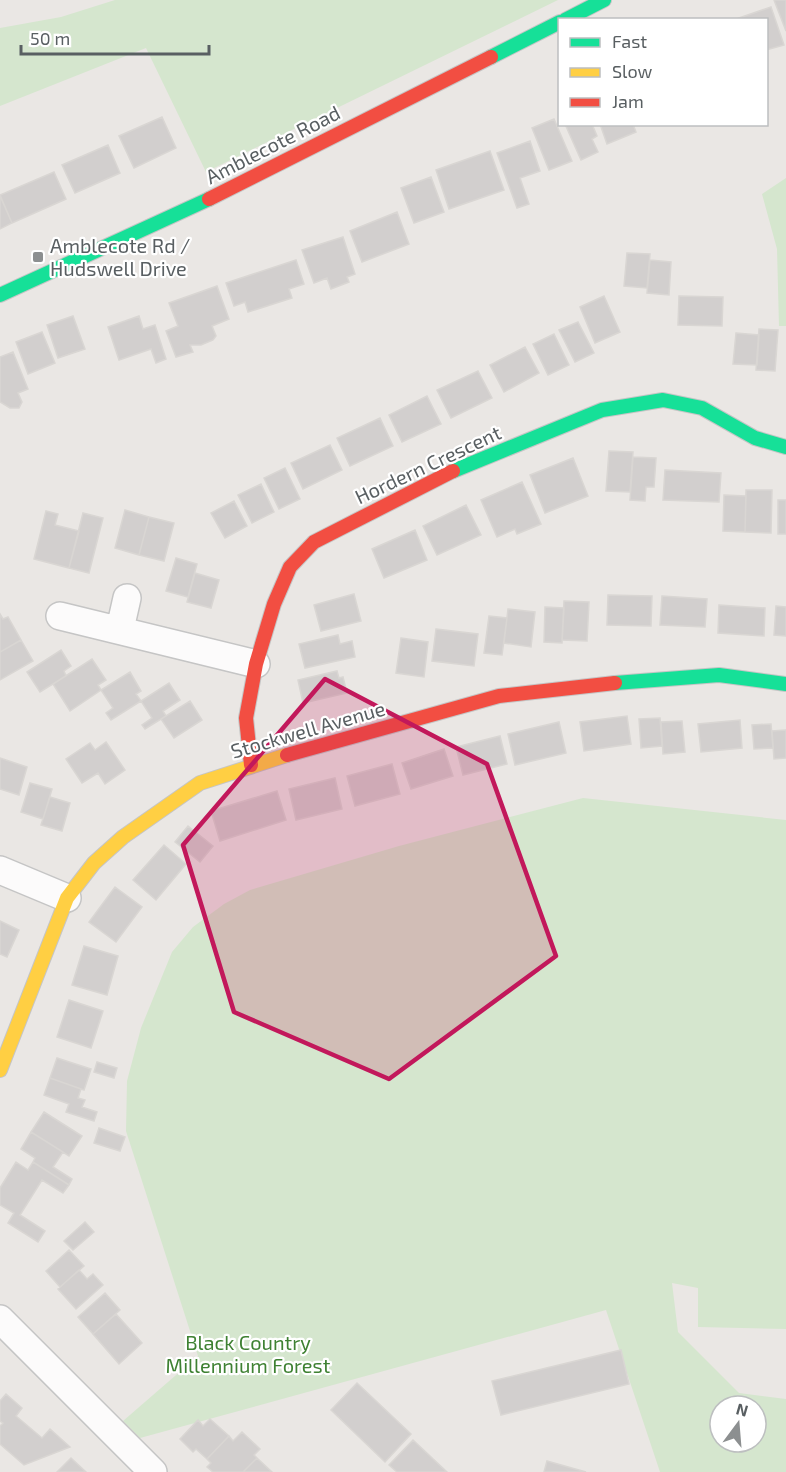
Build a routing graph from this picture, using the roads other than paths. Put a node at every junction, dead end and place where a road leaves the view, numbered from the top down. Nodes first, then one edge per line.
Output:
1 (604, 0) edge
2 (569, 18) edge
3 (558, 23) edge
4 (0, 295) edge
5 (786, 447) edge
6 (127, 598) dead end
7 (60, 615) dead end
8 (120, 629) junction
9 (256, 664) junction
10 (786, 684) edge
11 (251, 765) junction
12 (0, 870) edge
13 (67, 898) junction
14 (0, 1070) edge
15 (5, 1335) edge
16 (153, 1472) edge

1 - 2 street
3 - 4 street, Amblecote Road
5 - 9 street, Hordern Crescent
6 - 8 street
7 - 8 street
8 - 9 street
9 - 11 street, Hordern Crescent
10 - 11 street, Stockwell Avenue
11 - 13 street, Stockwell Avenue
12 - 13 street
13 - 14 street, Stockwell Avenue
15 - 16 street

